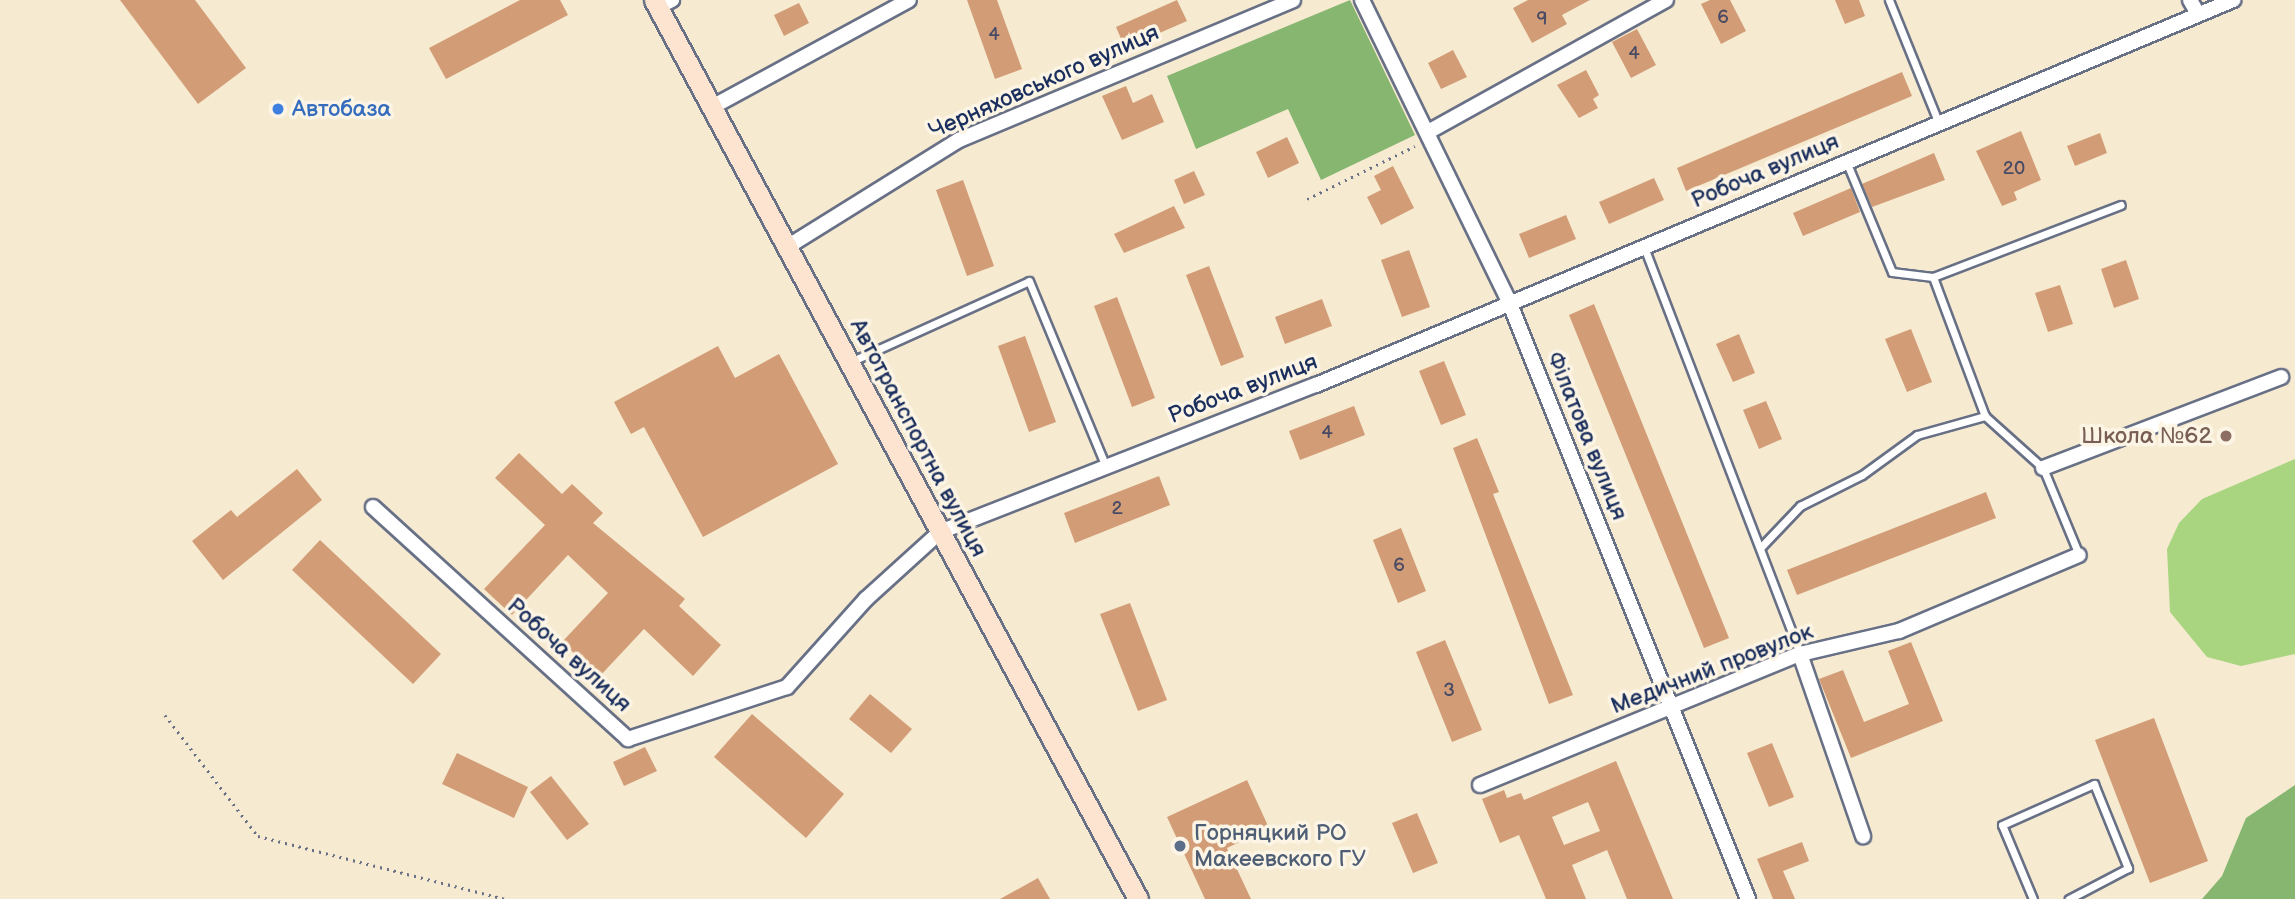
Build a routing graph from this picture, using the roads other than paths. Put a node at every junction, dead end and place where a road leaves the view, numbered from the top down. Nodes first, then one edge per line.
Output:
1 (909, 0) edge
2 (1293, 0) edge
3 (1362, 0) edge
4 (1666, 0) edge
5 (1889, 0) edge
6 (2233, 0) edge
7 (661, 2) edge
8 (2194, 6) edge
9 (712, 107) junction
10 (1938, 121) junction
11 (1429, 135) junction
12 (1846, 161) junction
13 (2121, 205) dead end
14 (787, 247) junction
15 (1644, 247) junction
16 (1933, 277) junction
17 (1510, 304) junction
18 (850, 362) junction
19 (2281, 377) dead end
20 (1985, 416) junction
21 (1106, 467) junction
22 (2043, 468) junction
23 (373, 507) dead end
24 (940, 532) junction
25 (1761, 547) junction
26 (2079, 555) joint
27 (1800, 654) junction
28 (1671, 710) junction
29 (1480, 785) dead end
30 (1863, 836) dead end
31 (1744, 898) edge
32 (1138, 899) edge
33 (2033, 899) edge
34 (2069, 899) edge

1 - 9 street
2 - 14 street, Черняховського вулиця
3 - 11 street, Філатова вулиця
4 - 11 street
5 - 10 lane
6 - 8 street, Робоча вулиця
7 - 9 main road, Автотранспортна вулиця
8 - 10 street, Робоча вулиця
9 - 14 main road, Автотранспортна вулиця
10 - 12 street, Робоча вулиця
11 - 17 street, Філатова вулиця
12 - 15 street, Робоча вулиця
12 - 16 lane
13 - 16 lane
14 - 18 main road, Автотранспортна вулиця
15 - 17 street, Робоча вулиця
15 - 25 lane
16 - 20 lane
17 - 21 street, Робоча вулиця
17 - 28 street, Філатова вулиця
18 - 21 lane
18 - 24 main road, Автотранспортна вулиця
19 - 22 street
20 - 22 lane
20 - 25 lane
21 - 24 street, Робоча вулиця
22 - 26 lane
23 - 24 street, Робоча вулиця
24 - 32 main road, Автотранспортна вулиця
25 - 27 lane
26 - 27 street, Медичний провулок
27 - 28 street, Медичний провулок
27 - 30 street
28 - 29 street, Медичний провулок
28 - 31 street, Філатова вулиця
33 - 34 lane

